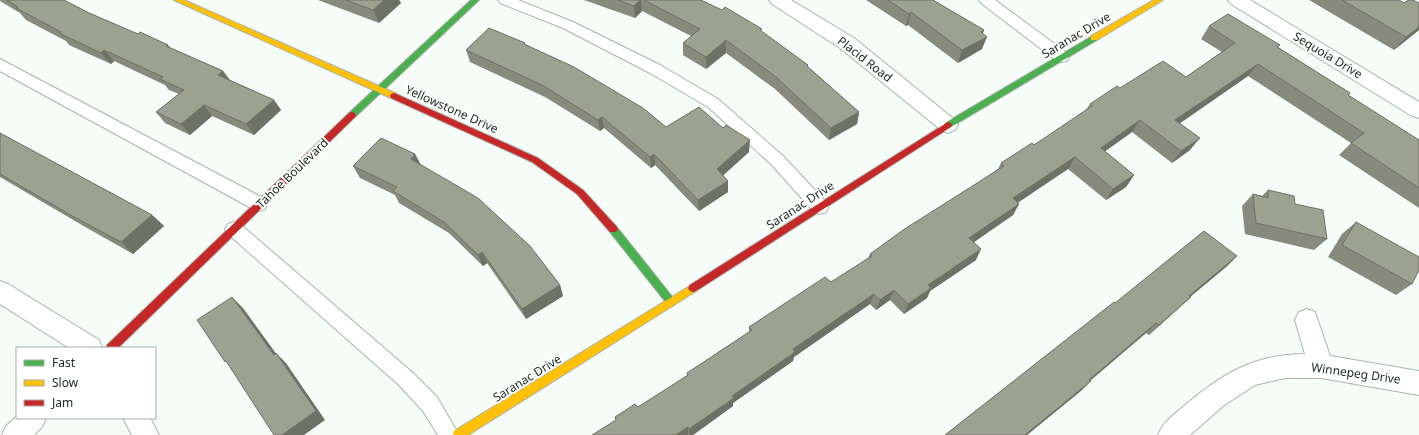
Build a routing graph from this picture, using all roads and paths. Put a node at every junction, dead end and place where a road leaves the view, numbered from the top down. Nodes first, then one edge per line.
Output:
1 (178, 0) edge
2 (475, 0) edge
3 (505, 0) edge
4 (778, 0) edge
5 (986, 0) edge
6 (1159, 0) edge
7 (1237, 0) edge
8 (1062, 57) junction
9 (0, 64) edge
10 (379, 89) junction
11 (1419, 111) edge
12 (948, 125) junction
13 (260, 204) junction
14 (820, 207) junction
15 (234, 229) junction
16 (0, 291) edge
17 (671, 302) junction
18 (1307, 320) dead end
19 (88, 347) edge
20 (112, 347) edge
21 (1321, 366) junction
22 (1419, 383) edge
23 (32, 419) edge
24 (137, 419) edge
25 (15, 435) edge
26 (146, 435) edge
27 (449, 435) edge
28 (458, 435) edge
29 (1171, 435) edge

1 - 10 street, Yellowstone Drive
2 - 10 street, Tahoe Boulevard
3 - 14 lane
4 - 12 street, Placid Road
5 - 8 lane
6 - 8 street, Saranac Drive
7 - 11 street, Sequoia Drive
8 - 12 street, Saranac Drive
9 - 13 lane
10 - 13 street, Tahoe Boulevard
10 - 17 street, Yellowstone Drive
12 - 14 street, Saranac Drive
13 - 15 street, Tahoe Boulevard
14 - 17 street, Saranac Drive
15 - 20 street, Tahoe Boulevard
15 - 27 lane
16 - 19 street
17 - 28 street, Saranac Drive
18 - 21 street
21 - 22 street, Winnepeg Drive
21 - 29 street, Winnepeg Drive
23 - 25 street
24 - 26 street

